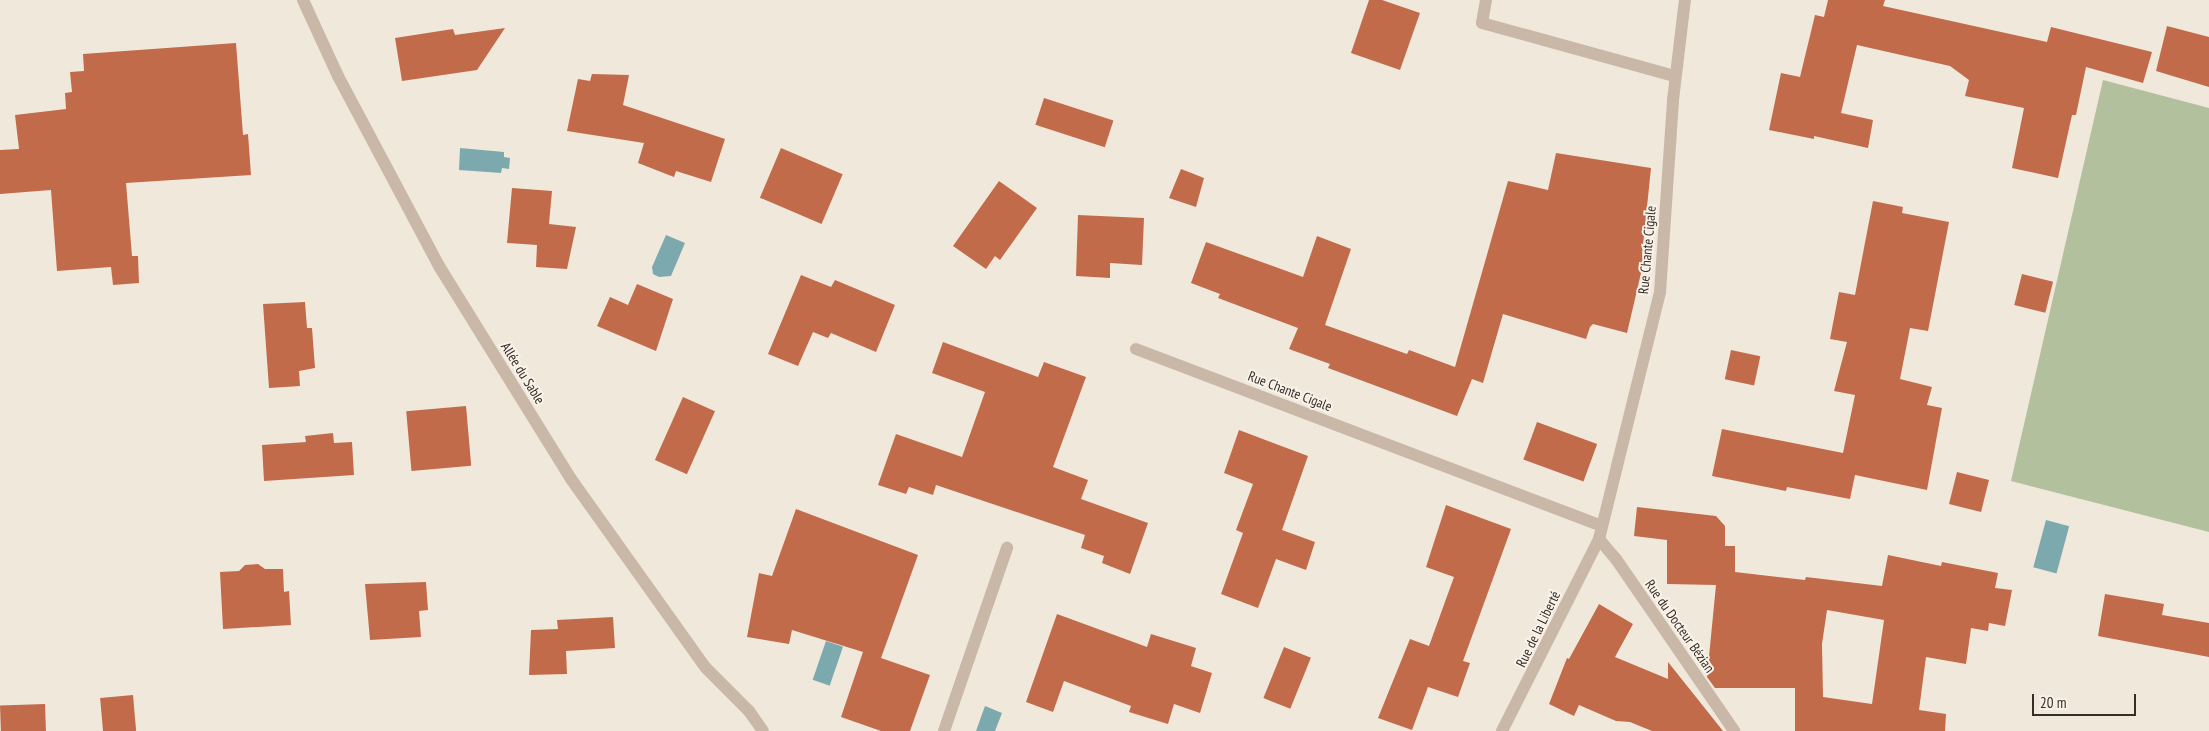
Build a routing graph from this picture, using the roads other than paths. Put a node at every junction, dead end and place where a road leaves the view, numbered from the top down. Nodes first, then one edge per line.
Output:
1 (303, 0) edge
2 (1486, 0) edge
3 (1685, 0) edge
4 (1675, 76) junction
5 (1136, 349) dead end
6 (1602, 526) junction
7 (1599, 539) junction
8 (1007, 548) dead end
9 (762, 731) edge
10 (944, 731) edge
11 (1502, 731) edge
12 (1734, 731) edge

1 - 9 street, Allée du Sable
2 - 4 street
3 - 4 street, Rue Chante Cigale
4 - 6 street, Rue Chante Cigale
5 - 6 street, Rue Chante Cigale
6 - 7 street, Rue Chante Cigale
7 - 11 street, Rue de la Liberté
7 - 12 street, Rue du Docteur Bézian
8 - 10 street

